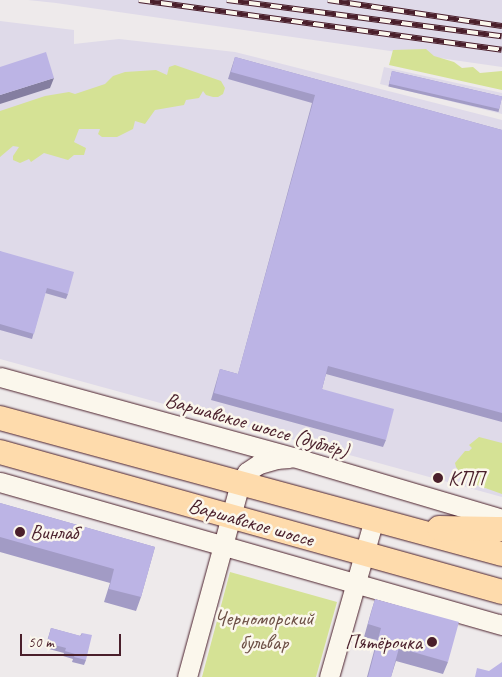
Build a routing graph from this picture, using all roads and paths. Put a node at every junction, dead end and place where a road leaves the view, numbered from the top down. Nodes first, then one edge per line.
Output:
1 (0, 377) edge
2 (0, 418) edge
3 (0, 452) edge
4 (293, 457) junction
5 (0, 482) edge
6 (240, 483) junction
7 (231, 516) junction
8 (502, 518) edge
9 (384, 521) junction
10 (502, 529) edge
11 (223, 544) junction
12 (364, 553) junction
13 (502, 554) edge
14 (447, 576) junction
15 (356, 582) junction
16 (502, 592) edge
17 (502, 605) edge
18 (502, 625) edge
19 (187, 677) edge
20 (329, 677) edge

1 - 4 street, Варшавское шоссе (дублёр)
2 - 6 main road, Варшавское шоссе
3 - 7 main road, Варшавское шоссе
4 - 6 street
4 - 8 street, Варшавское шоссе (дублёр)
5 - 11 street
6 - 7 street
6 - 9 main road, Варшавское шоссе
7 - 11 street
7 - 12 main road, Варшавское шоссе
9 - 10 main road
9 - 12 street
9 - 13 main road, Варшавское шоссе
11 - 15 street
11 - 19 street
12 - 14 main road, Варшавское шоссе
12 - 15 street
14 - 16 main road, Варшавское шоссе
14 - 17 main road
15 - 18 street
15 - 20 street

